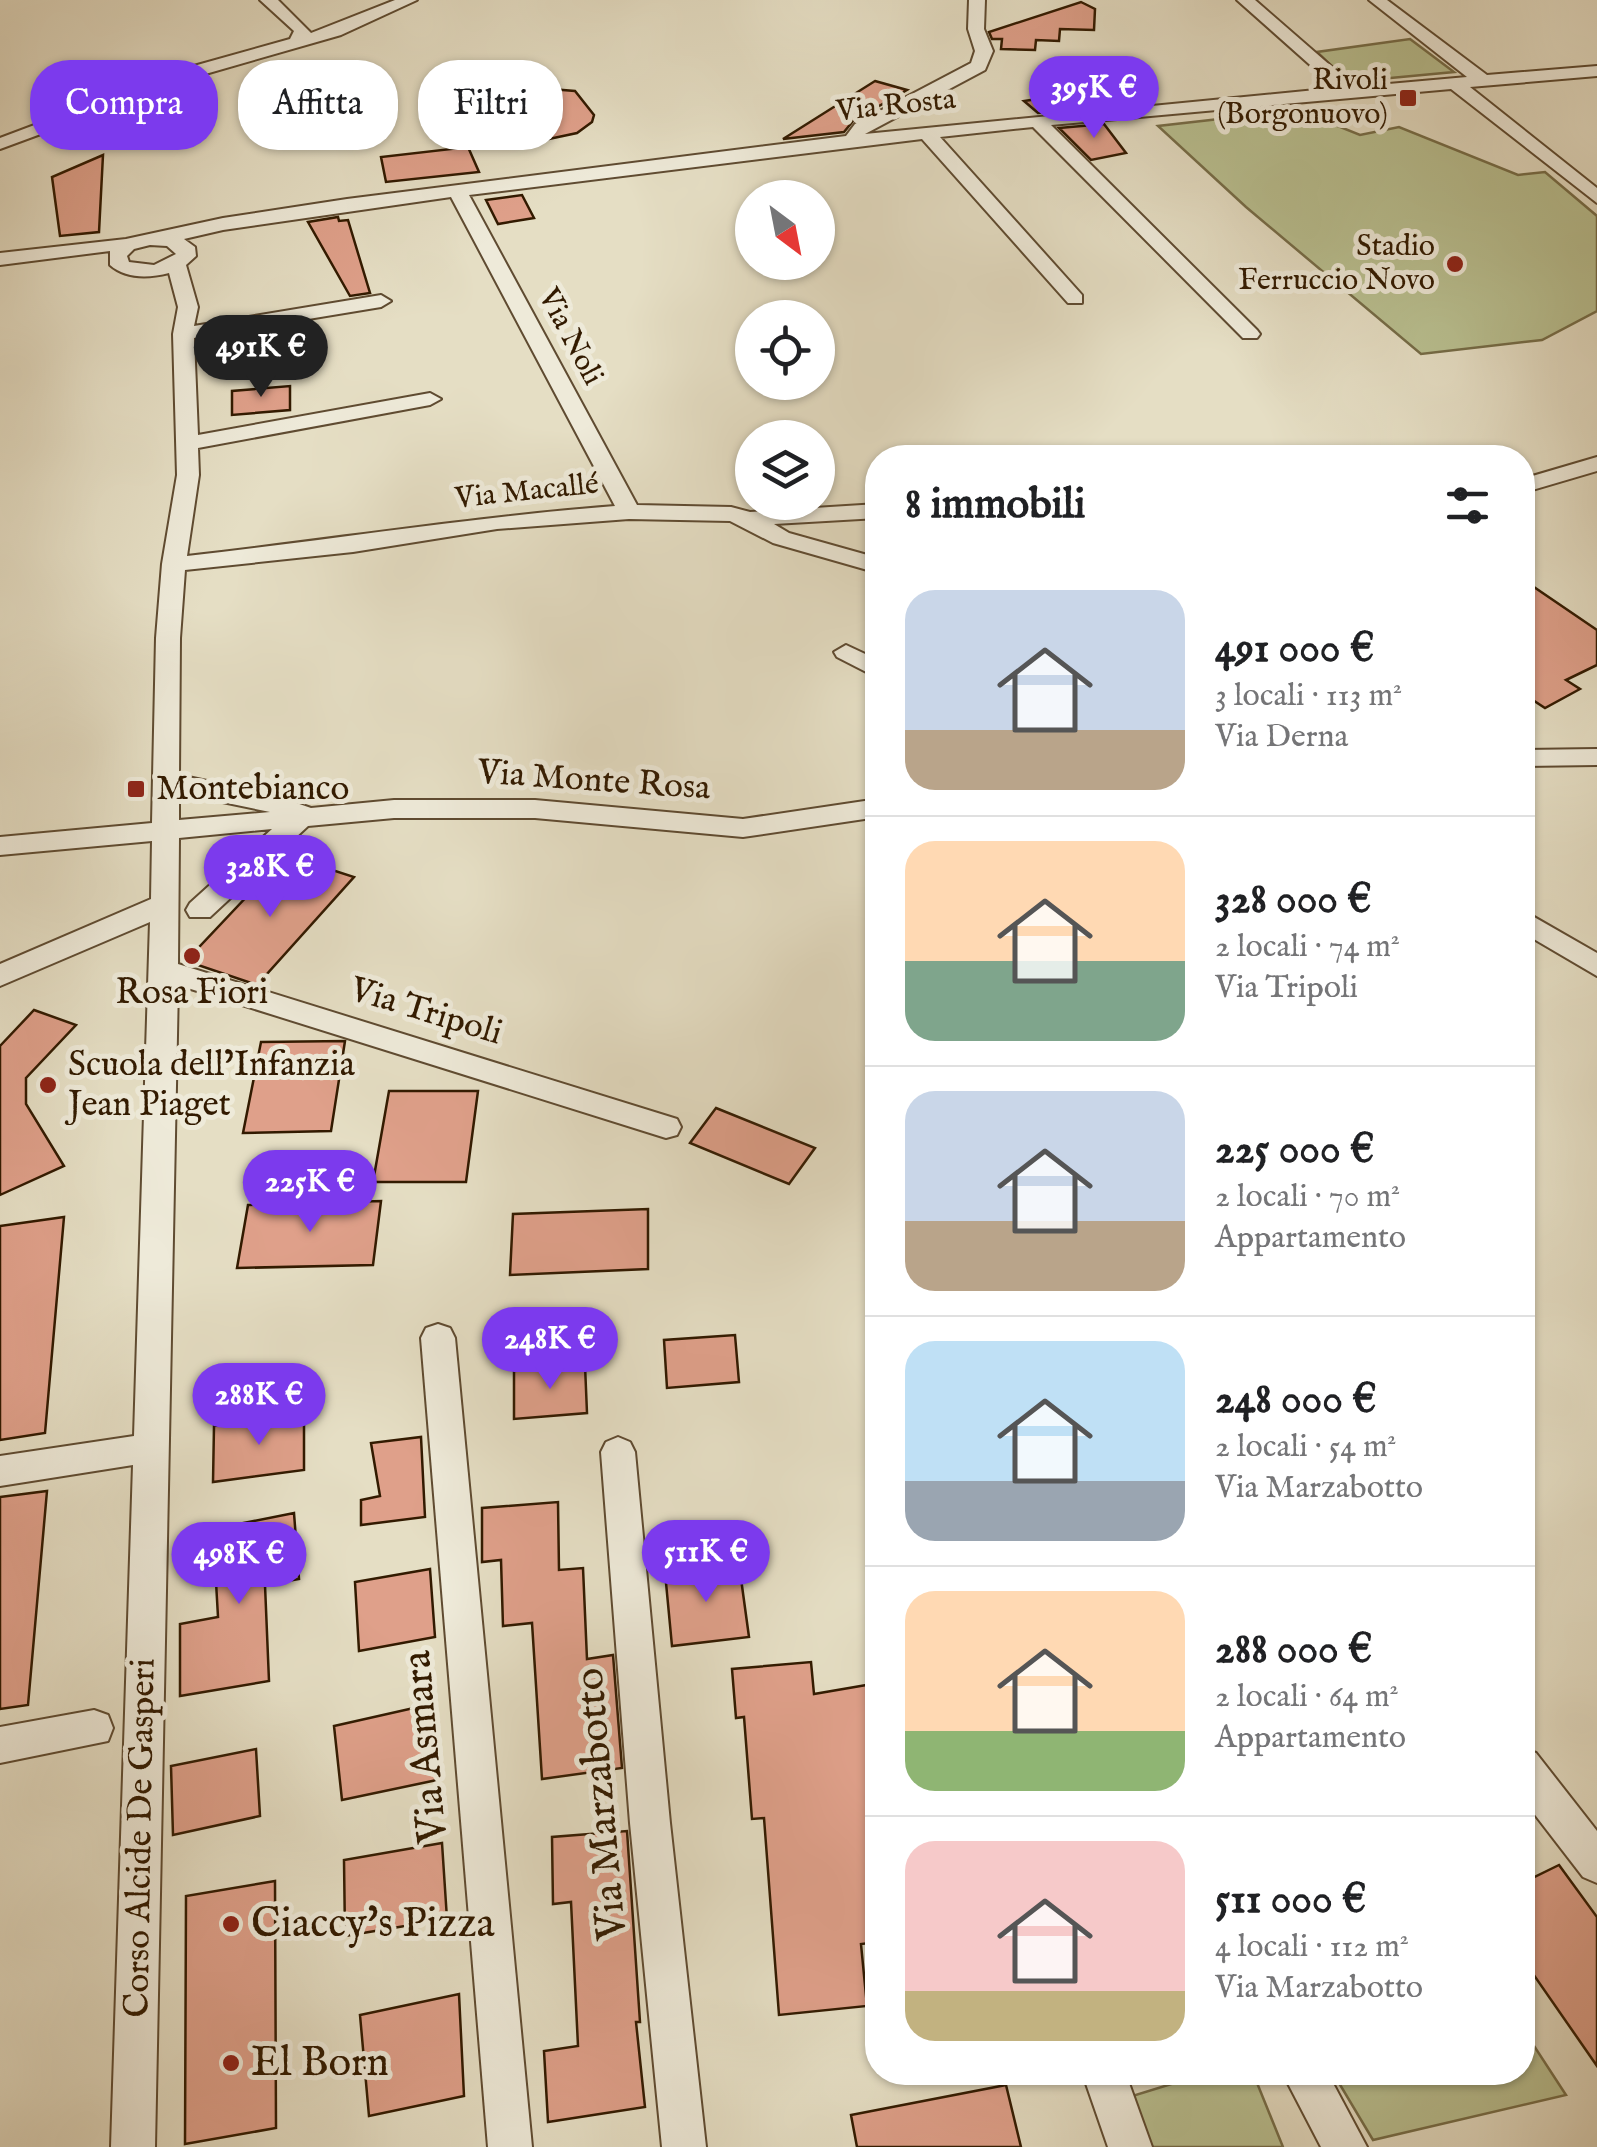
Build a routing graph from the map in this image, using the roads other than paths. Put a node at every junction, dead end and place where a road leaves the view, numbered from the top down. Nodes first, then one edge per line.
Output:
1 (268, 0) edge
2 (409, 0) edge
3 (977, 0) edge
4 (1245, 0) edge
5 (1377, 0) edge
6 (293, 45) junction
7 (1597, 71) edge
8 (1482, 80) junction
9 (1454, 82) junction
10 (1350, 91) junction
11 (1037, 120) junction
12 (927, 133) junction
13 (857, 140) junction
14 (0, 144) edge
15 (457, 191) junction
16 (1597, 197) edge
17 (265, 219) junction
18 (160, 238) junction
19 (128, 246) junction
20 (180, 256) junction
21 (0, 259) edge
22 (136, 271) junction
23 (1075, 299) dead end
24 (381, 301) dead end
25 (183, 332) junction
26 (1250, 334) dead end
27 (430, 400) dead end
28 (188, 444) junction
29 (1597, 464) edge
30 (1535, 482) edge
31 (629, 512) junction
32 (865, 512) edge
33 (835, 513) edge
34 (735, 515) edge
35 (752, 520) edge
36 (865, 562) edge
37 (174, 564) junction
38 (846, 652) dead end
39 (865, 664) edge
40 (1597, 757) edge
41 (1535, 758) edge
42 (166, 780) junction
43 (865, 811) edge
44 (304, 815) junction
45 (165, 832) junction
46 (0, 846) edge
47 (163, 905) junction
48 (200, 910) dead end
49 (1535, 927) edge
50 (1597, 966) edge
51 (163, 970) junction
52 (0, 976) edge
53 (666, 1127) dead end
54 (438, 1338) dead end
55 (150, 1448) junction
56 (618, 1452) dead end
57 (0, 1471) edge
58 (94, 1728) dead end
59 (0, 1745) edge
60 (1535, 1783) edge
61 (1597, 1864) edge
62 (1107, 2085) edge
63 (1309, 2085) edge
64 (133, 2147) edge
65 (510, 2147) edge
66 (684, 2147) edge
67 (1130, 2147) edge
68 (1345, 2147) edge

1 - 6 street
2 - 6 street
3 - 13 street
4 - 10 street
5 - 8 street
6 - 14 street
7 - 8 street, Via Rosta
8 - 9 street, Via Rosta
9 - 10 street, Via Rosta
9 - 16 street
10 - 11 street, Via Rosta
11 - 12 street, Via Rosta
11 - 26 street
12 - 13 street, Via Rosta
12 - 23 street
13 - 15 street, Via Rosta
15 - 17 street, Via Rosta
15 - 31 street, Via Noli
17 - 18 street, Via Rosta
17 - 20 street, Via Rosta
18 - 19 street, Via Rosta
18 - 20 street
19 - 21 street
19 - 22 street
20 - 22 street, Via Rosta
20 - 25 street, Corso Alcide De Gasperi
22 - 25 street, Corso Alcide De Gasperi
24 - 25 street
25 - 28 street, Corso Alcide De Gasperi
27 - 28 street
28 - 37 street, Corso Alcide De Gasperi
29 - 30 street
31 - 34 street, Via Macallé
31 - 37 street, Via Macallé
32 - 33 street
35 - 36 street, Via Macallé
37 - 42 street, Corso Alcide De Gasperi
38 - 39 street
40 - 41 street
42 - 44 street
42 - 45 street, Corso Alcide De Gasperi
43 - 44 street, Via Monte Rosa
44 - 45 street, Via Monte Rosa
44 - 48 street
45 - 46 street, Via Monte Rosa
45 - 47 street, Corso Alcide De Gasperi
47 - 51 street, Corso Alcide De Gasperi
47 - 52 street
49 - 50 street
51 - 53 street, Via Tripoli
51 - 55 street, Corso Alcide De Gasperi
54 - 65 street, Via Asmara
55 - 57 street
55 - 64 street, Corso Alcide De Gasperi
56 - 66 street, Via Marzabotto
58 - 59 street
60 - 61 street
62 - 67 street
63 - 68 street

